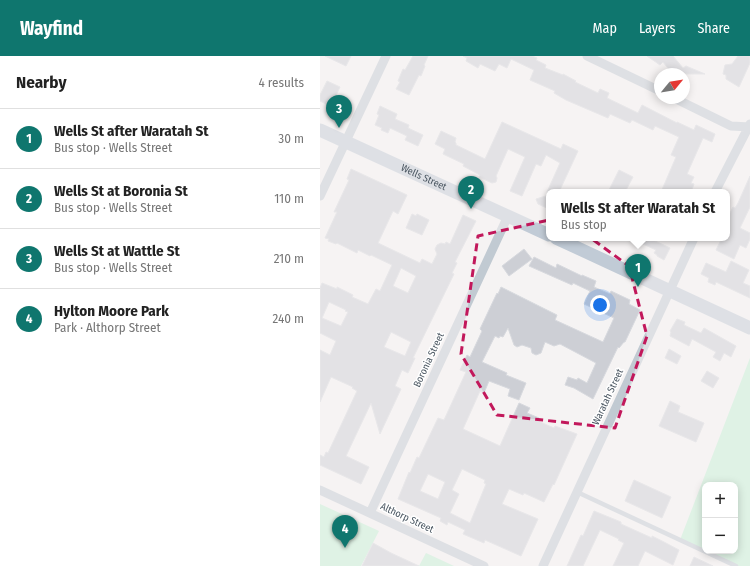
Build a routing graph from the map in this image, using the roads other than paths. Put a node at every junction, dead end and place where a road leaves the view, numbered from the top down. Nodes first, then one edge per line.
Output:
1 (386, 56) edge
2 (587, 56) edge
3 (654, 88) edge
4 (686, 104) edge
5 (749, 126) edge
6 (320, 130) edge
7 (345, 142) junction
8 (717, 189) edge
9 (320, 196) edge
10 (508, 216) junction
11 (546, 234) edge
12 (562, 241) edge
13 (693, 241) edge
14 (670, 291) junction
15 (750, 328) edge
16 (320, 490) edge
17 (577, 492) junction
18 (370, 513) junction
19 (484, 566) edge
20 (543, 566) edge
21 (736, 566) edge

1 - 7 street
2 - 3 street
4 - 5 street
5 - 8 street
6 - 7 street, Wells Street
7 - 9 street
7 - 10 street, Wells Street
10 - 11 street, Wells Street
10 - 18 street, Boronia Street
12 - 14 street
13 - 14 street, Waratah Street
14 - 15 street
14 - 17 street, Waratah Street
16 - 18 street, Althorp Street
17 - 20 street, Waratah Street
17 - 21 lane
18 - 19 street, Althorp Street

